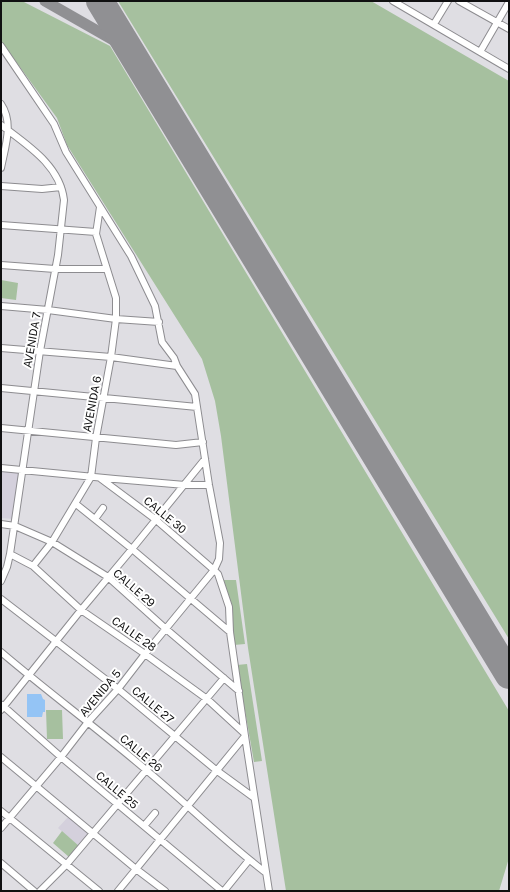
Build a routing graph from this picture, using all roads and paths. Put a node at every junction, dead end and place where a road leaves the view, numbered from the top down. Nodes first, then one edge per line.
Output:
1 (393, 1) edge
2 (448, 1) edge
3 (459, 1) edge
4 (509, 2) edge
5 (497, 23) junction
6 (434, 24) junction
7 (509, 29) edge
8 (1, 46) edge
9 (480, 52) junction
10 (509, 69) edge
11 (1, 104) edge
12 (1, 125) edge
13 (8, 130) junction
14 (3, 147) edge
15 (1, 168) edge
16 (1, 186) edge
17 (61, 188) junction
18 (100, 207) junction
19 (1, 225) edge
20 (61, 229) junction
21 (96, 232) junction
22 (1, 265) edge
23 (106, 269) junction
24 (55, 270) junction
25 (1, 306) edge
26 (48, 310) junction
27 (116, 319) junction
28 (159, 322) junction
29 (1, 348) edge
30 (40, 351) junction
31 (111, 357) junction
32 (177, 366) junction
33 (1, 388) edge
34 (34, 392) junction
35 (104, 398) junction
36 (197, 407) junction
37 (1, 428) edge
38 (28, 431) junction
39 (96, 438) junction
40 (203, 442) junction
41 (205, 459) junction
42 (1, 468) edge
43 (23, 471) junction
44 (91, 477) junction
45 (100, 478) junction
46 (115, 479) junction
47 (184, 485) junction
48 (209, 485) junction
49 (112, 487) junction
50 (76, 504) junction
51 (103, 508) dead end
52 (95, 519) junction
53 (155, 519) junction
54 (1, 524) edge
55 (14, 526) junction
56 (52, 542) junction
57 (132, 549) junction
58 (10, 554) junction
59 (33, 566) junction
60 (214, 570) junction
61 (108, 577) junction
62 (1, 581) edge
63 (1, 599) edge
64 (191, 599) junction
65 (81, 610) junction
66 (166, 629) junction
67 (230, 632) junction
68 (56, 641) junction
69 (1, 652) edge
70 (145, 654) junction
71 (29, 675) junction
72 (224, 678) junction
73 (118, 689) junction
74 (239, 691) junction
75 (207, 699) junction
76 (2, 707) edge
77 (88, 722) junction
78 (244, 734) junction
79 (175, 736) junction
80 (1, 757) edge
81 (61, 757) junction
82 (146, 769) junction
83 (216, 770) junction
84 (37, 786) junction
85 (253, 797) junction
86 (118, 804) junction
87 (188, 807) junction
88 (1, 811) edge
89 (155, 813) dead end
90 (10, 818) junction
91 (144, 826) junction
92 (1, 828) edge
93 (93, 833) junction
94 (160, 839) junction
95 (249, 860) junction
96 (1, 862) edge
97 (66, 864) junction
98 (136, 869) junction
99 (265, 872) junction
100 (34, 891) edge
101 (40, 891) edge
102 (99, 891) edge
103 (118, 891) edge
104 (165, 891) edge
105 (223, 891) edge
106 (268, 891) edge

1 - 6 street
2 - 6 street
3 - 5 street
4 - 5 street
5 - 7 street
5 - 9 street
6 - 9 street
8 - 18 street
9 - 10 street
11 - 13 street
12 - 13 street, AVENIDA 7
13 - 14 street
13 - 17 street, AVENIDA 7
14 - 15 street
16 - 17 street
17 - 20 street, AVENIDA 7
18 - 21 street
18 - 28 street
19 - 20 street
20 - 21 street
20 - 24 street, AVENIDA 7
21 - 23 street, AVENIDA 6
22 - 24 street
23 - 24 street
23 - 27 street, AVENIDA 6
24 - 26 street, AVENIDA 7
25 - 26 street
26 - 27 street
26 - 30 street, AVENIDA 7
27 - 28 street
27 - 31 street, AVENIDA 6
28 - 32 street
29 - 30 street
30 - 31 street
30 - 34 street, AVENIDA 7
31 - 32 street
31 - 35 street, AVENIDA 6
32 - 36 street
33 - 34 street
34 - 35 street
34 - 38 street, AVENIDA 7
35 - 36 street
35 - 39 street, AVENIDA 6
36 - 40 street
37 - 38 street
38 - 39 street
38 - 43 street, AVENIDA 7
39 - 40 street
39 - 44 street, AVENIDA 6
40 - 41 street
41 - 47 street
41 - 48 street
42 - 43 street
43 - 44 street
43 - 55 street, AVENIDA 7
44 - 45 street
44 - 50 street, AVENIDA 6
45 - 46 street
45 - 49 street, CALLE 30
46 - 47 street
46 - 49 street
47 - 48 street
47 - 53 street
48 - 60 street
49 - 53 street, CALLE 30
50 - 52 street
50 - 56 street, AVENIDA 6
51 - 52 street
52 - 57 street
53 - 57 street
53 - 60 street, CALLE 30
54 - 55 street, CALLE 29
55 - 56 street, CALLE 29
55 - 58 street, AVENIDA 7
56 - 59 street, AVENIDA 6
56 - 61 street, CALLE 29
57 - 61 street
57 - 64 street
58 - 59 street, CALLE 28
58 - 62 street, AVENIDA 7
59 - 65 street, CALLE 28
60 - 64 street, AVENIDA 5
60 - 67 street
61 - 65 street
61 - 66 street, CALLE 29
63 - 68 street, CALLE 27
64 - 66 street, AVENIDA 5
64 - 67 street
65 - 68 street
65 - 70 street, CALLE 28
66 - 70 street, AVENIDA 5
66 - 72 street, CALLE 29
67 - 74 street
68 - 71 street
68 - 73 street, CALLE 27
69 - 71 street, CALLE 26
70 - 73 street, AVENIDA 5
70 - 75 street, CALLE 28
71 - 76 street
71 - 77 street, CALLE 26
72 - 74 street, CALLE 29
72 - 75 street
73 - 77 street, AVENIDA 5
73 - 79 street, CALLE 27
74 - 78 street
75 - 78 street, CALLE 28
75 - 79 street
76 - 81 street, CALLE 25
77 - 81 street, AVENIDA 5
77 - 82 street, CALLE 26
78 - 83 street
78 - 85 street
79 - 82 street
79 - 83 street, CALLE 27
80 - 84 street
81 - 84 street, AVENIDA 5
81 - 86 street, CALLE 25
82 - 86 street
82 - 87 street, CALLE 26
83 - 85 street, CALLE 27
83 - 87 street
84 - 90 street, AVENIDA 5
84 - 93 street
85 - 99 street
86 - 91 street, CALLE 25
86 - 93 street
87 - 94 street
87 - 95 street, CALLE 26
88 - 90 street
89 - 91 street
90 - 92 street, AVENIDA 5
90 - 97 street
91 - 94 street, CALLE 25
93 - 97 street
93 - 98 street
94 - 98 street
94 - 105 street, CALLE 25
95 - 99 street, CALLE 26
95 - 105 street
96 - 100 street
97 - 101 street
97 - 102 street
98 - 103 street
98 - 104 street
99 - 106 street

